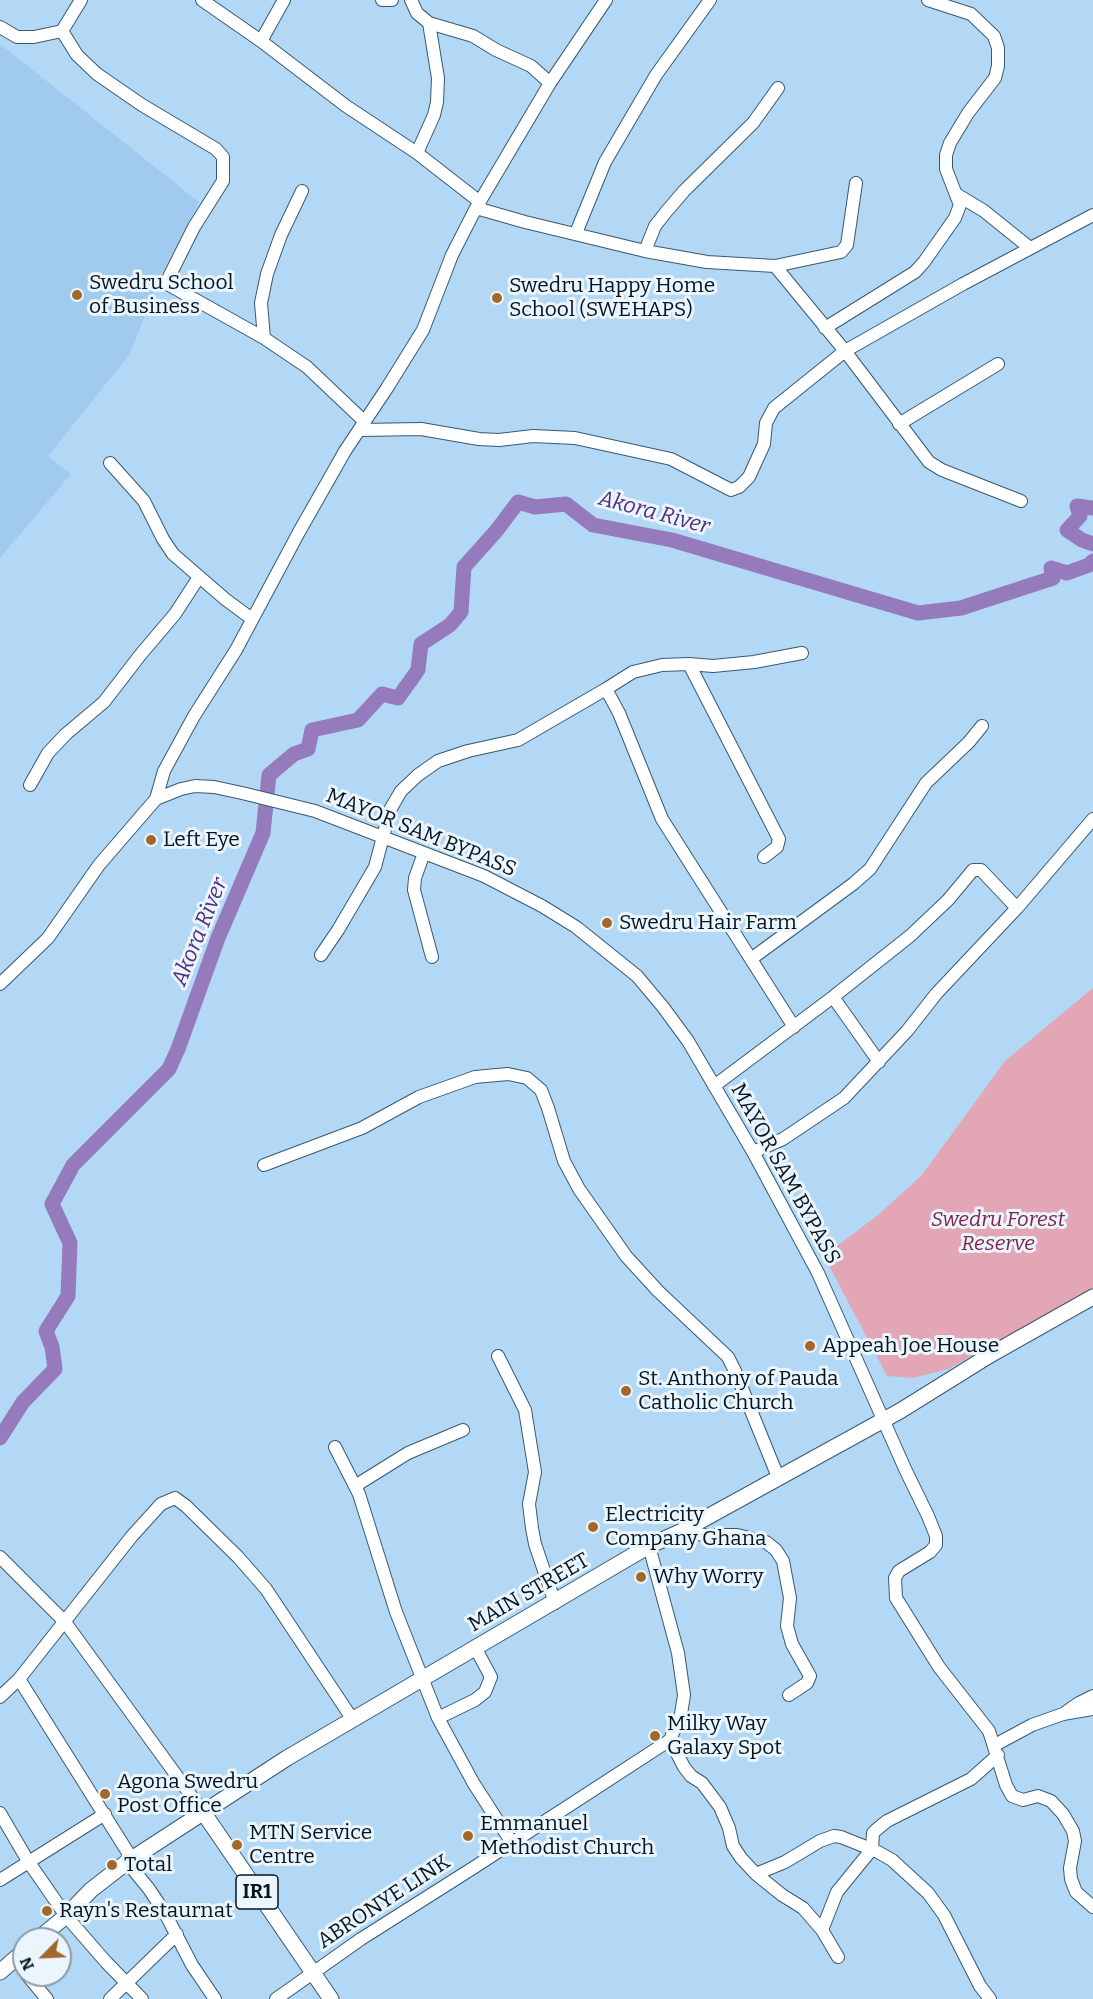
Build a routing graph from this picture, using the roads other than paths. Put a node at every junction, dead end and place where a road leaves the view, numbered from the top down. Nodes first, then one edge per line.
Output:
1 (81, 0) edge
2 (202, 0) edge
3 (284, 0) edge
4 (382, 0) edge
5 (392, 0) edge
6 (411, 0) edge
7 (606, 0) edge
8 (710, 0) edge
9 (928, 0) edge
10 (429, 23) junction
11 (0, 27) edge
12 (62, 31) junction
13 (261, 41) junction
14 (550, 83) junction
15 (778, 88) dead end
16 (417, 153) junction
17 (856, 183) dead end
18 (302, 191) dead end
19 (956, 194) junction
20 (478, 205) junction
21 (1093, 215) edge
22 (576, 233) junction
23 (1030, 248) junction
24 (645, 251) junction
25 (776, 266) junction
26 (825, 328) junction
27 (264, 338) junction
28 (845, 351) junction
29 (998, 364) dead end
30 (899, 424) junction
31 (362, 426) junction
32 (110, 463) dead end
33 (1021, 501) dead end
34 (199, 577) junction
35 (252, 619) junction
36 (802, 653) dead end
37 (689, 664) junction
38 (606, 688) junction
39 (982, 726) dead end
40 (30, 785) dead end
41 (156, 799) junction
42 (1093, 819) edge
43 (383, 836) junction
44 (424, 854) junction
45 (764, 857) dead end
46 (1017, 908) junction
47 (321, 955) dead end
48 (432, 957) dead end
49 (751, 959) junction
50 (0, 984) edge
51 (833, 997) junction
52 (794, 1027) junction
53 (879, 1062) junction
54 (714, 1086) junction
55 (753, 1152) junction
56 (264, 1166) dead end
57 (1093, 1297) edge
58 (498, 1356) dead end
59 (883, 1419) junction
60 (463, 1430) dead end
61 (335, 1447) dead end
62 (778, 1477) junction
63 (355, 1486) junction
64 (682, 1531) junction
65 (649, 1546) junction
66 (0, 1557) edge
67 (555, 1603) junction
68 (65, 1622) junction
69 (476, 1648) junction
70 (19, 1679) junction
71 (422, 1680) junction
72 (789, 1695) dead end
73 (1093, 1696) edge
74 (0, 1697) edge
75 (1093, 1709) edge
76 (1063, 1714) junction
77 (438, 1718) junction
78 (353, 1720) junction
79 (670, 1740) junction
80 (997, 1750) junction
81 (203, 1812) junction
82 (0, 1813) edge
83 (105, 1814) junction
84 (512, 1843) junction
85 (872, 1849) junction
86 (28, 1861) junction
87 (130, 1861) junction
88 (756, 1874) junction
89 (0, 1880) edge
90 (1093, 1907) edge
91 (66, 1916) junction
92 (53, 1927) edge
93 (822, 1930) junction
94 (177, 1934) junction
95 (838, 1957) dead end
96 (313, 1972) junction
97 (126, 1982) junction
98 (37, 1987) edge
99 (47, 1999) edge
100 (110, 1999) edge
101 (142, 1999) edge
102 (215, 1999) edge
103 (276, 1999) edge
104 (331, 1999) edge
105 (990, 1999) edge

1 - 12 street
2 - 13 street
3 - 13 street
4 - 5 street
6 - 10 street
7 - 14 street
8 - 22 street
9 - 19 street
10 - 14 street
10 - 16 street
11 - 12 street
12 - 27 street
13 - 16 street
14 - 20 street
15 - 24 street
16 - 20 street
17 - 25 street
18 - 27 street
19 - 23 street
19 - 26 street
20 - 22 street
20 - 31 street
21 - 23 street
22 - 24 street
23 - 28 street
24 - 25 street
25 - 26 street
26 - 28 street
27 - 31 street
28 - 30 street
28 - 31 street
29 - 30 street
30 - 33 street
31 - 35 street
32 - 34 street
34 - 35 street
34 - 40 street
35 - 41 street
36 - 37 street
37 - 38 street
37 - 45 street
38 - 43 street
38 - 49 street
39 - 49 street
41 - 43 street, MAYOR SAM BYPASS
41 - 50 street, MAYOR SAM BYPASS
42 - 46 street
43 - 44 street, MAYOR SAM BYPASS
43 - 47 street
44 - 48 street
44 - 54 street, MAYOR SAM BYPASS
46 - 51 street
46 - 53 street
49 - 52 street
51 - 52 street
51 - 53 street
52 - 54 street
53 - 55 street
54 - 55 street, MAYOR SAM BYPASS
55 - 59 street, MAYOR SAM BYPASS
56 - 62 street
57 - 59 main road, MAIN STREET
58 - 67 street
59 - 62 main road, MAIN STREET
59 - 80 street, MAYOR SAM BYPASS
60 - 63 street
61 - 63 street
62 - 64 main road, MAIN STREET
63 - 71 street
64 - 65 main road, MAIN STREET
64 - 72 street
65 - 67 main road, MAIN STREET
65 - 79 street
66 - 68 street
67 - 69 main road, MAIN STREET
68 - 70 street
68 - 78 street
68 - 81 street
69 - 71 main road, MAIN STREET
69 - 77 street
70 - 74 street
70 - 83 street
71 - 77 street
71 - 78 main road, MAIN STREET
73 - 76 street
75 - 76 street
76 - 80 street
77 - 84 street
78 - 81 main road, MAIN STREET
79 - 84 street, ABRONYE LINK
79 - 88 street
80 - 85 street
80 - 90 street
81 - 87 main road, MAIN STREET
81 - 96 main road, IR1
82 - 86 street
83 - 86 street
83 - 87 street
84 - 96 street, ABRONYE LINK
85 - 88 street
85 - 93 street
85 - 105 street
86 - 89 street
86 - 91 street
87 - 91 main road, MAIN STREET
87 - 94 street
88 - 93 street
91 - 92 main road, MAIN STREET
91 - 97 street
93 - 95 street
94 - 97 street
94 - 102 street
96 - 103 street, ABRONYE LINK
96 - 104 main road, IR1
97 - 100 street
97 - 101 street
98 - 99 street

